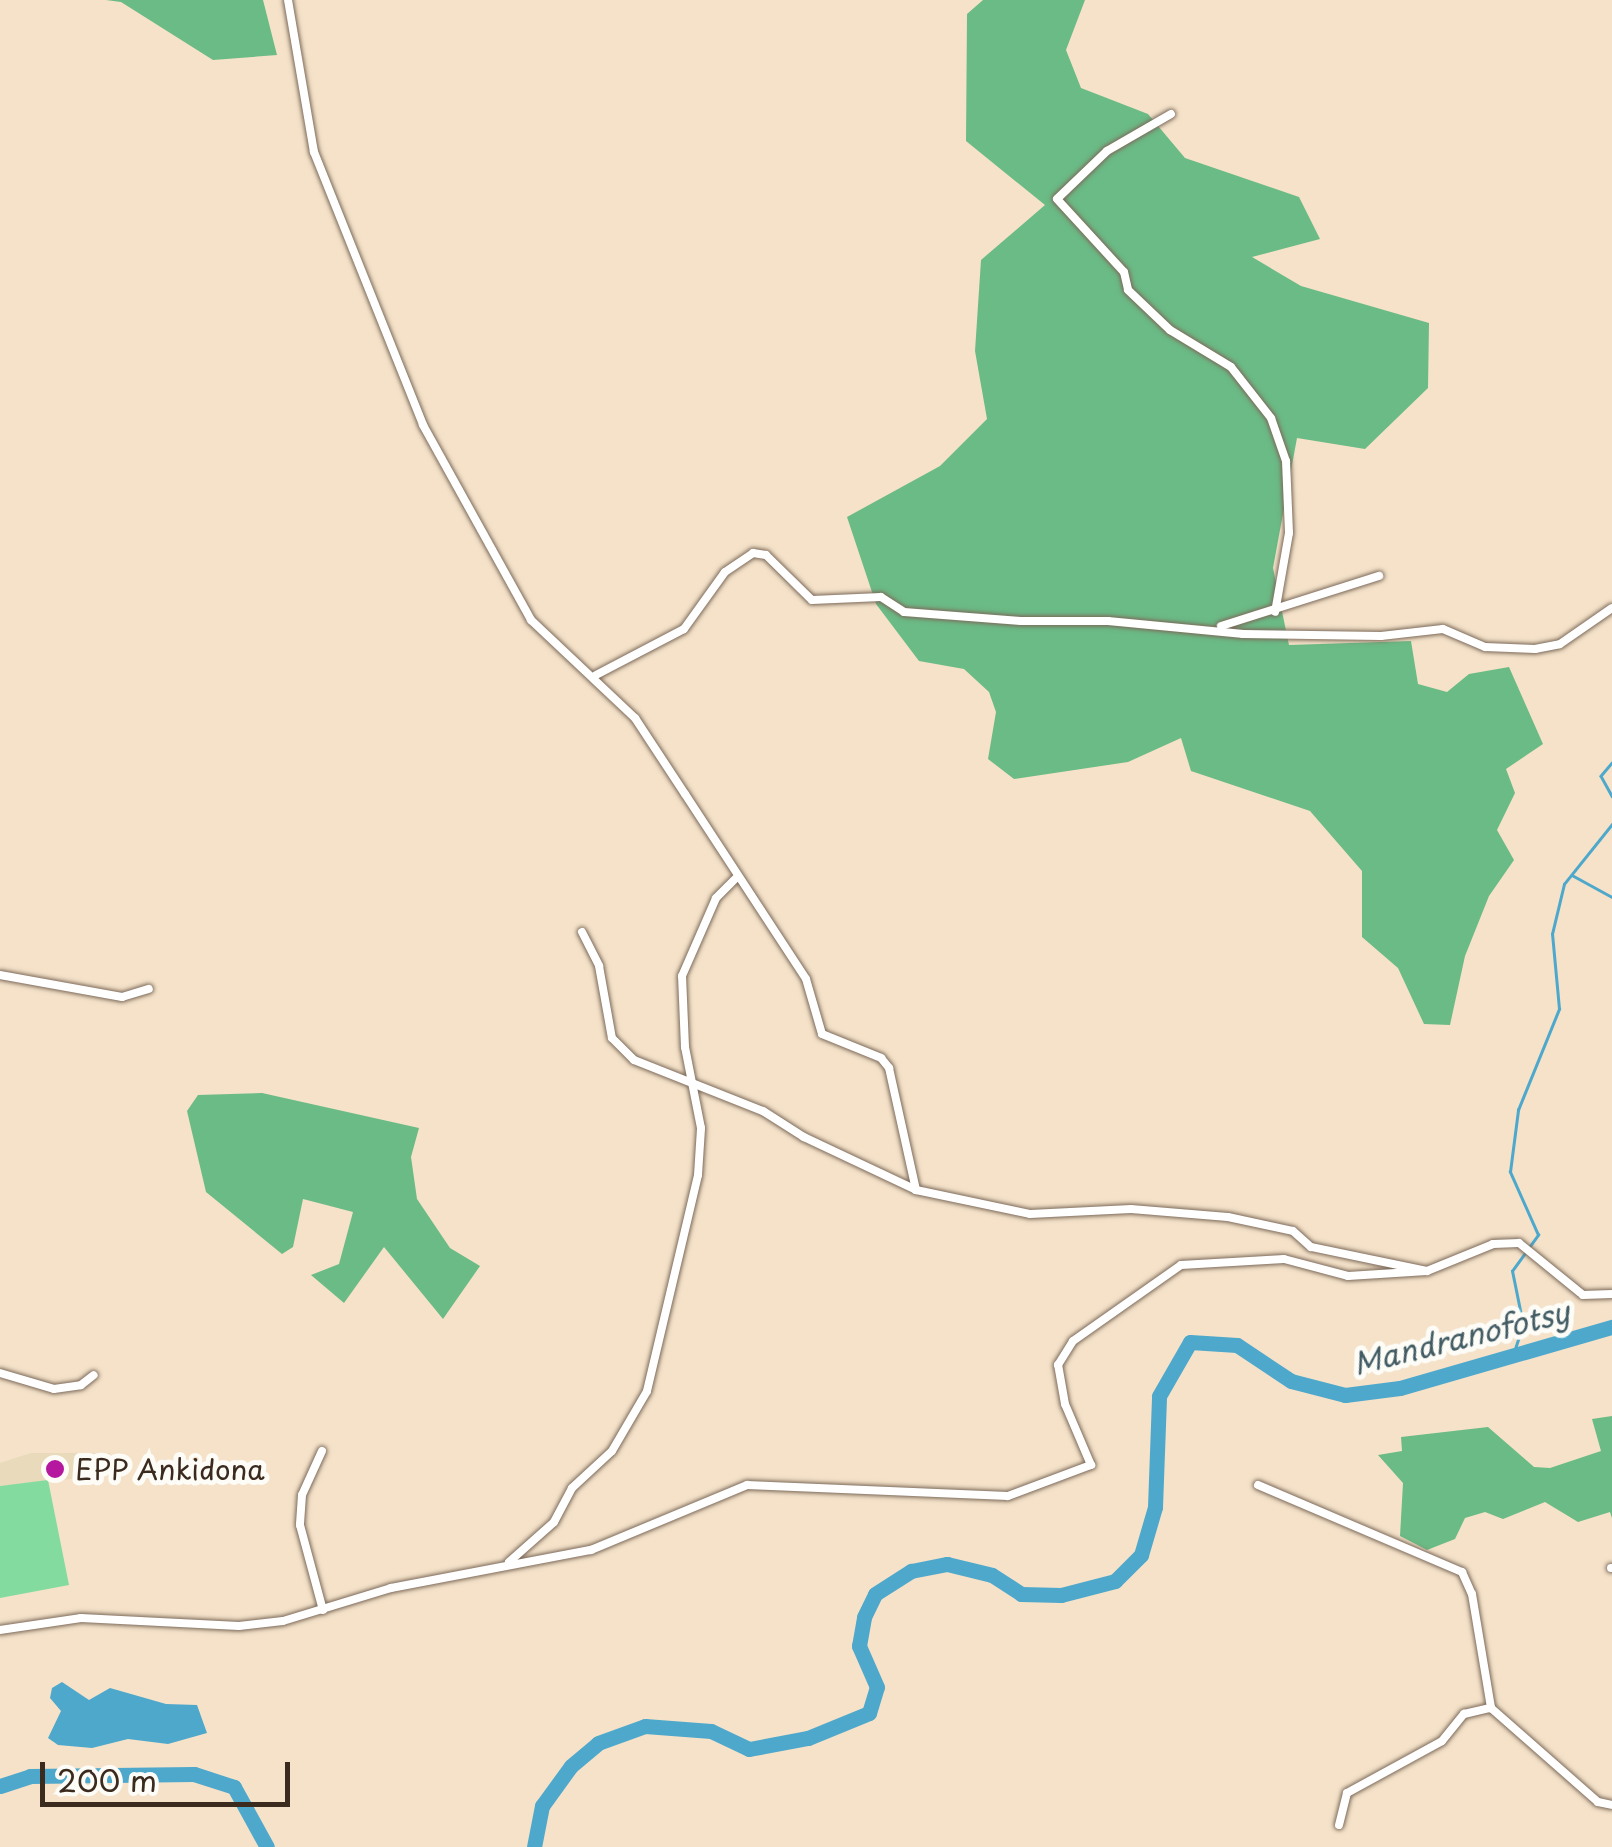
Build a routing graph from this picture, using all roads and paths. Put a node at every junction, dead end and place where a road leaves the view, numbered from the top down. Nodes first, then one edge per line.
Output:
1 (288, 0) edge
2 (1170, 114) dead end
3 (1379, 576) dead end
4 (1612, 608) edge
5 (1274, 612) junction
6 (1216, 627) junction
7 (596, 675) junction
8 (738, 877) junction
9 (582, 932) dead end
10 (0, 975) edge
11 (149, 989) dead end
12 (690, 1078) junction
13 (916, 1190) junction
14 (1428, 1270) junction
15 (1612, 1294) edge
16 (0, 1374) edge
17 (94, 1375) dead end
18 (322, 1451) dead end
19 (1258, 1485) dead end
20 (509, 1562) junction
21 (323, 1610) junction
22 (0, 1630) edge
23 (1491, 1708) junction
24 (1612, 1805) edge
25 (1340, 1824) dead end

1 - 7 street
2 - 5 street
3 - 5 street
4 - 6 street
5 - 6 street
6 - 7 street
7 - 8 street
8 - 12 street
8 - 13 street
9 - 12 street
10 - 11 street
12 - 13 street
12 - 20 street
13 - 14 street
14 - 15 street
14 - 20 street
16 - 17 street
18 - 21 street
19 - 23 street
20 - 21 street
21 - 22 street
23 - 24 street
23 - 25 street

